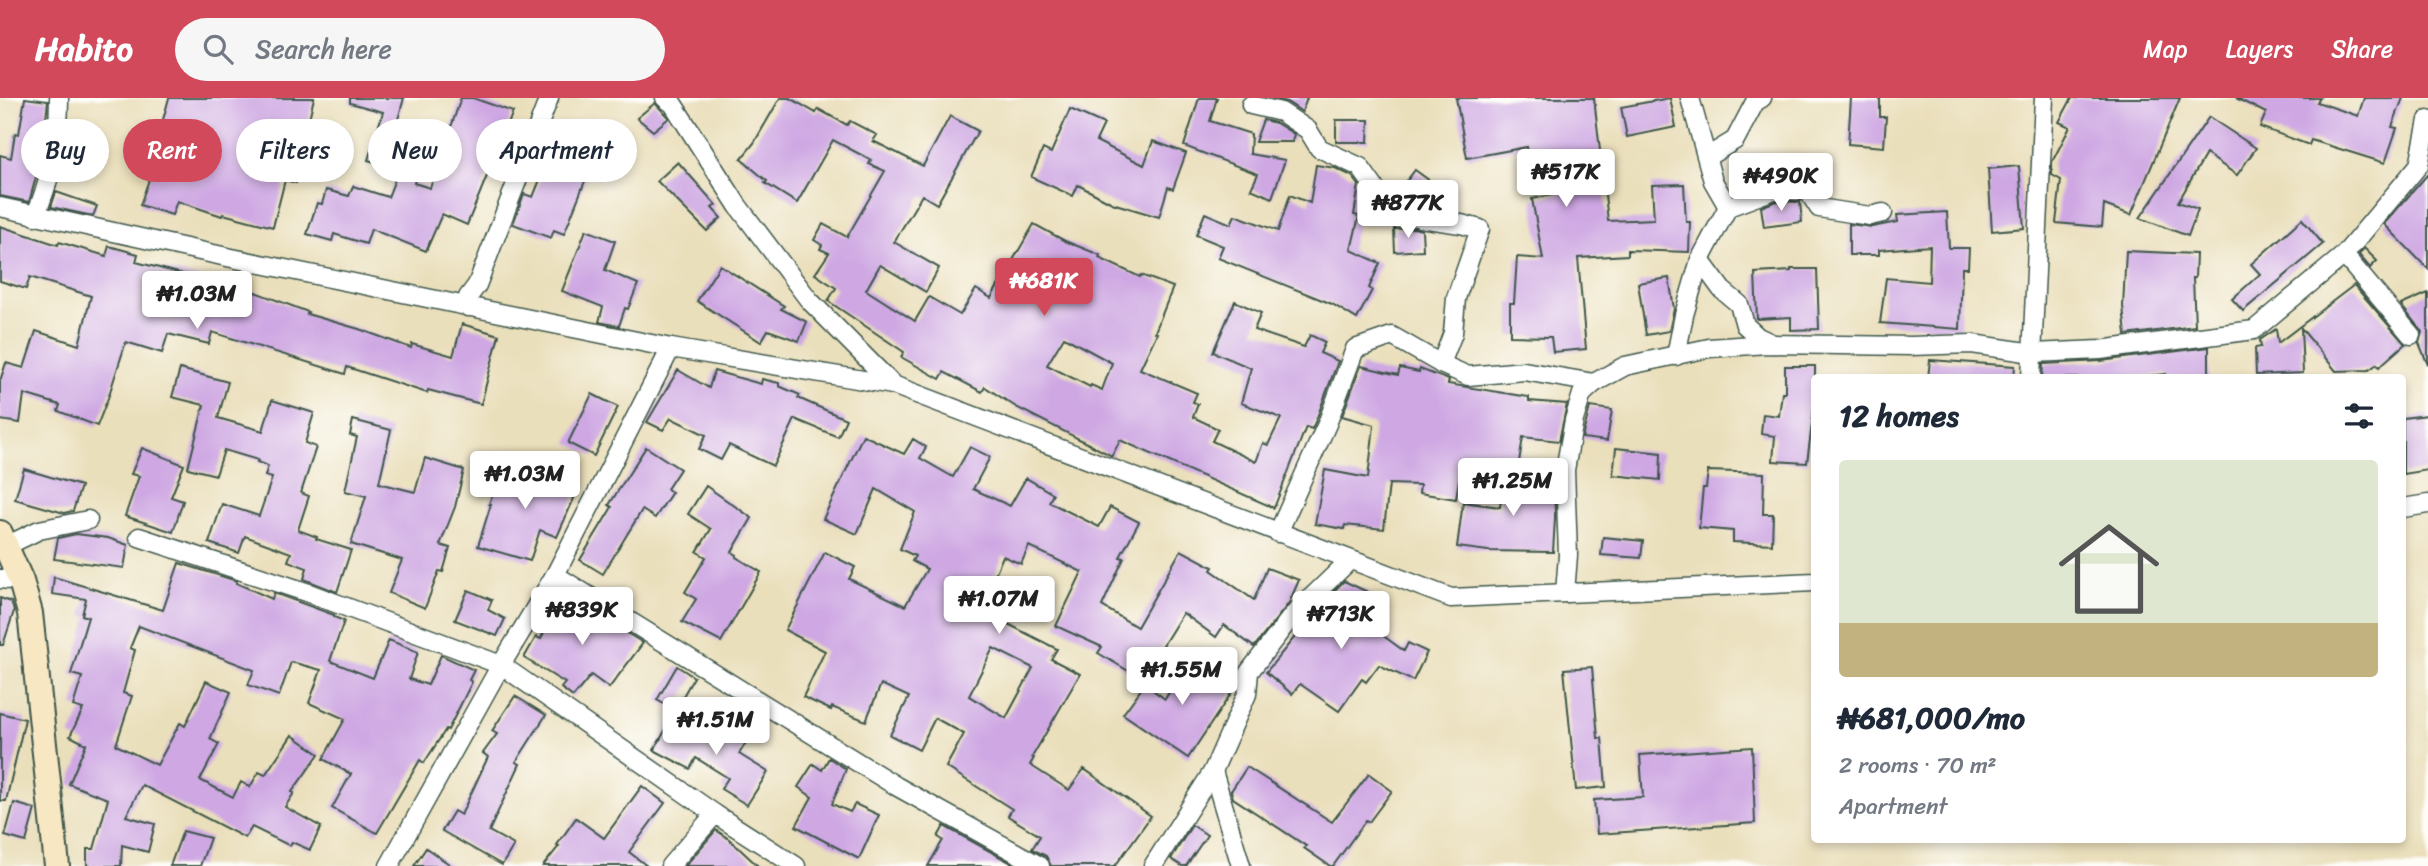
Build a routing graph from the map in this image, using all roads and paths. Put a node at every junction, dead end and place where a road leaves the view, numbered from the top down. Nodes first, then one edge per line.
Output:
1 (59, 98) edge
2 (549, 98) edge
3 (665, 98) edge
4 (1690, 98) edge
5 (1762, 98) edge
6 (2044, 98) edge
7 (1251, 105) dead end
8 (2428, 120) edge
9 (1707, 158) junction
10 (0, 207) edge
11 (1728, 207) junction
12 (1883, 213) dead end
13 (35, 216) junction
14 (2344, 255) junction
15 (1700, 260) junction
16 (468, 307) junction
17 (2411, 335) dead end
18 (1773, 344) junction
19 (671, 348) junction
20 (2034, 353) junction
21 (1676, 356) junction
22 (1441, 364) junction
23 (2031, 374) edge
24 (1594, 383) junction
25 (893, 385) junction
26 (2428, 504) edge
27 (2406, 508) edge
28 (88, 520) dead end
29 (1278, 533) junction
30 (139, 537) dead end
31 (3, 540) edge
32 (1349, 561) junction
33 (555, 575) junction
34 (10, 580) edge
35 (1811, 582) edge
36 (1565, 593) junction
37 (501, 666) junction
38 (1213, 771) junction
39 (715, 814) junction
40 (57, 866) edge
41 (389, 866) edge
42 (670, 866) edge
43 (796, 866) edge
44 (1040, 866) edge
45 (1153, 866) edge
46 (1241, 866) edge

1 - 13 street
2 - 16 street
3 - 25 street
4 - 9 street
5 - 9 street
6 - 20 street
7 - 22 street
8 - 14 street
9 - 11 street
10 - 13 street
11 - 12 street
11 - 15 street
13 - 16 street
14 - 17 street
14 - 20 street
15 - 18 street
15 - 21 street
16 - 19 street
18 - 20 street
18 - 21 street
19 - 25 street
19 - 33 street
20 - 23 street
21 - 24 street
22 - 24 street
22 - 29 street
24 - 36 street
25 - 29 street
26 - 27 street
28 - 31 street
29 - 32 street
30 - 37 street
31 - 34 street
32 - 36 street
32 - 38 street
33 - 37 street
33 - 44 street
34 - 40 street
35 - 36 street
37 - 39 street
37 - 41 street
38 - 45 street
38 - 46 street
39 - 42 street
39 - 43 street

